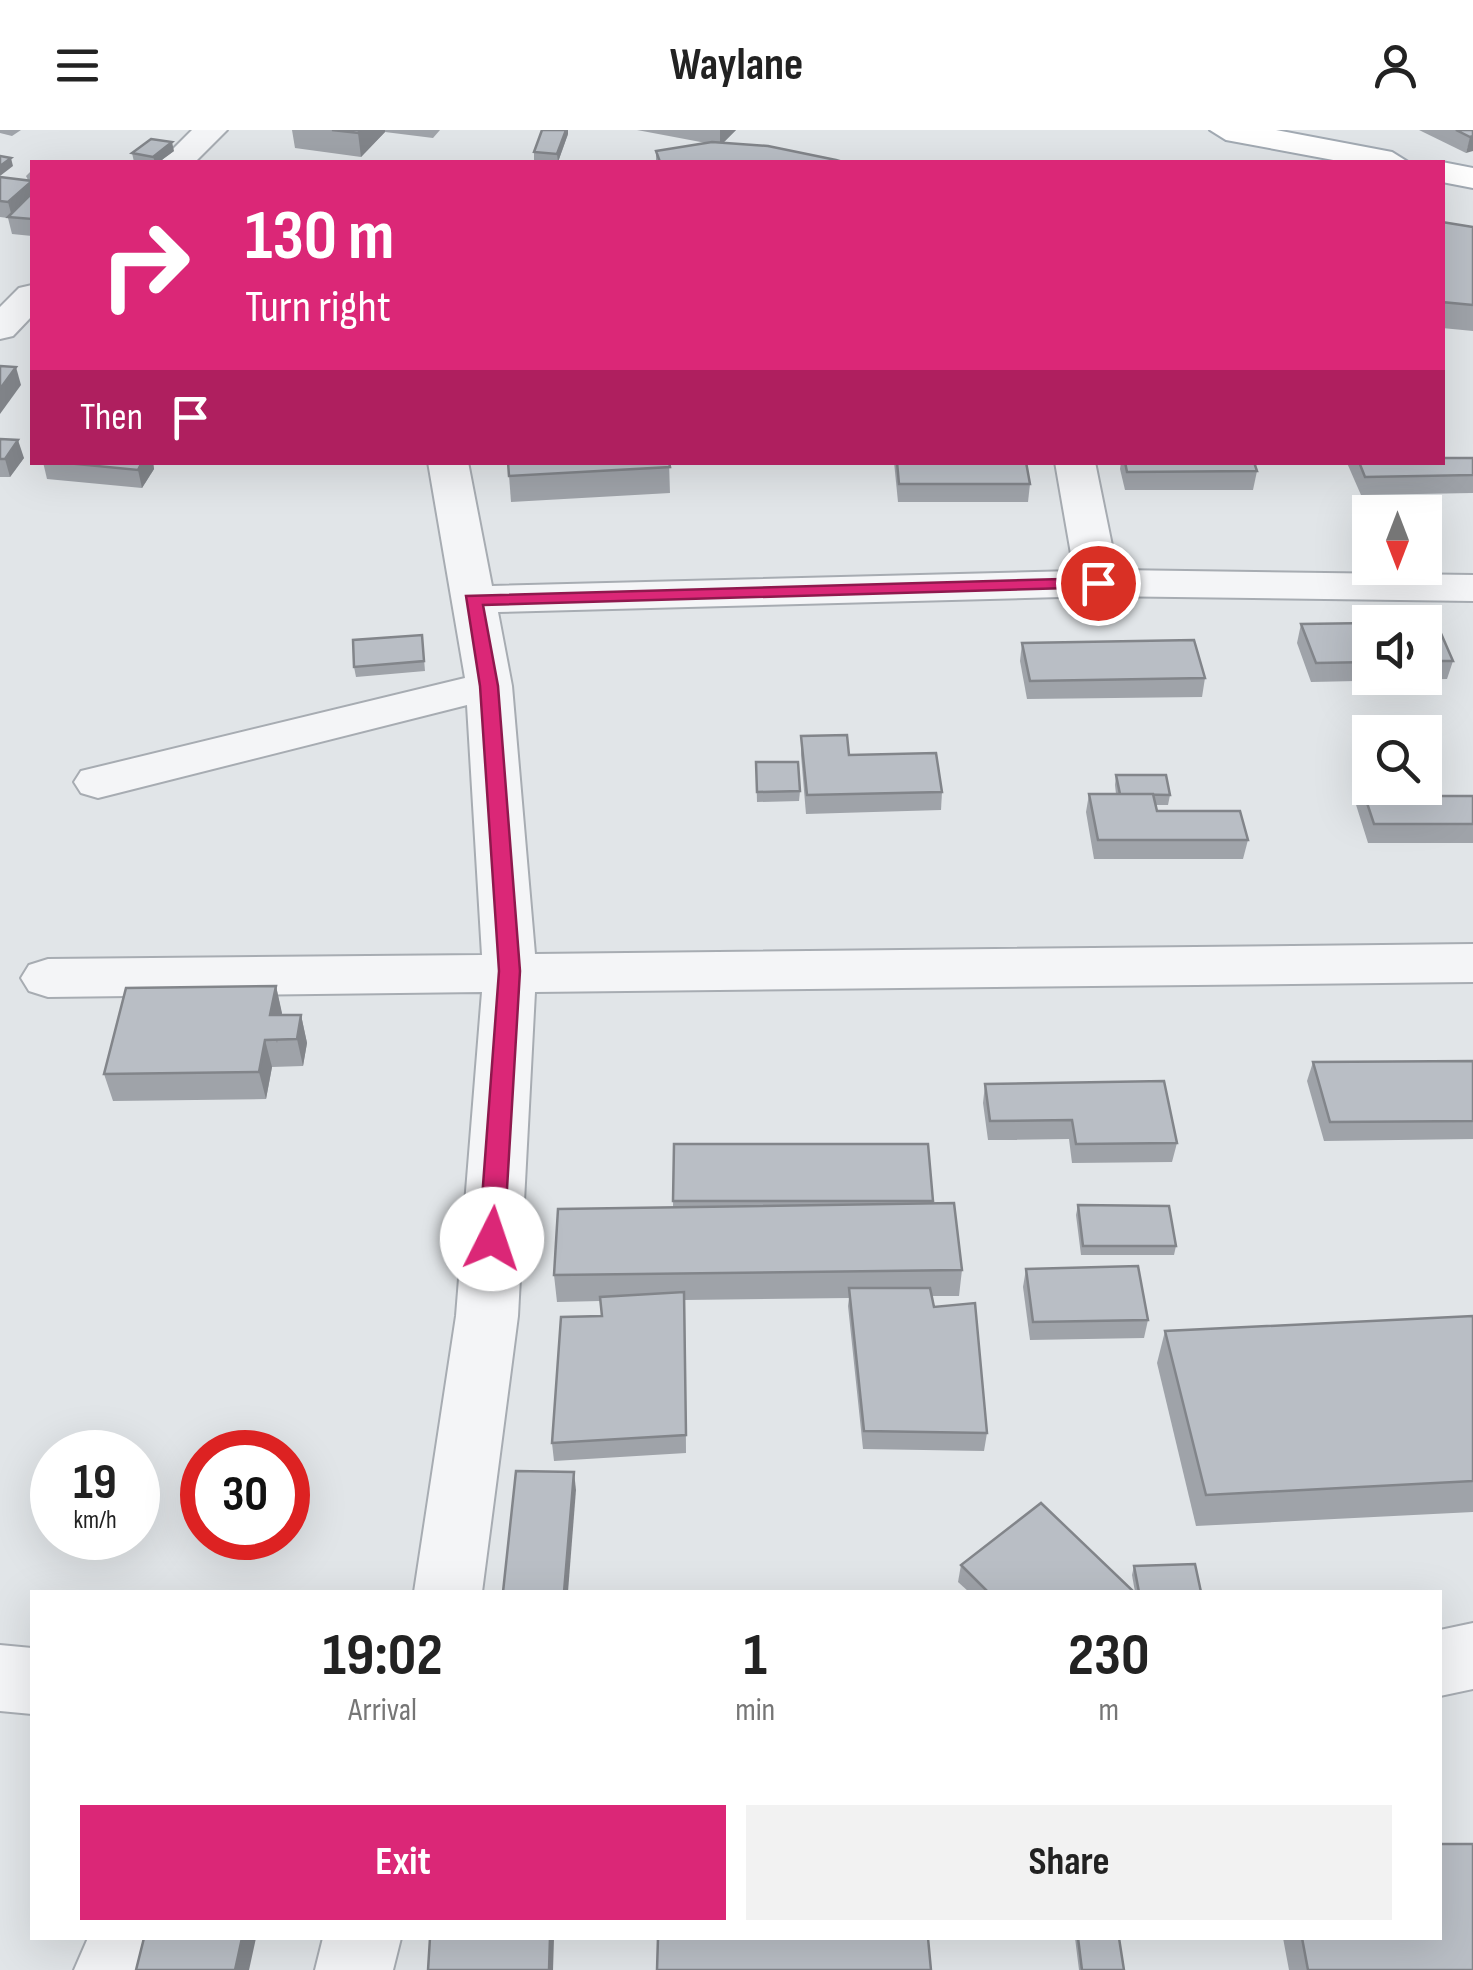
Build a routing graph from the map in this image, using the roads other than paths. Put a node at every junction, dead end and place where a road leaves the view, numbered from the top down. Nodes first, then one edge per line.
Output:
1 (211, 130) edge
2 (1226, 130) edge
3 (178, 160) edge
4 (1382, 160) edge
5 (1445, 173) edge
6 (1473, 178) edge
7 (0, 273) edge
8 (30, 276) edge
9 (30, 298) edge
10 (0, 328) edge
11 (449, 465) edge
12 (1076, 465) edge
13 (1098, 583) junction
14 (1473, 588) edge
15 (472, 600) junction
16 (489, 686) junction
17 (98, 782) dead end
18 (1473, 963) edge
19 (510, 971) junction
20 (48, 978) dead end
21 (448, 1590) edge
22 (1473, 1656) edge
23 (1442, 1663) edge
24 (0, 1678) edge
25 (30, 1681) edge
26 (128, 1940) edge
27 (362, 1940) edge
28 (113, 1970) edge
29 (354, 1970) edge

1 - 3 street
2 - 4 main road
5 - 6 main road
7 - 8 street
9 - 10 street
11 - 15 street
12 - 13 street
13 - 14 street
13 - 15 street
15 - 16 street
16 - 17 street
16 - 19 street
18 - 19 street
19 - 20 street
19 - 21 street
22 - 23 street
24 - 25 street
26 - 28 street
27 - 29 street

